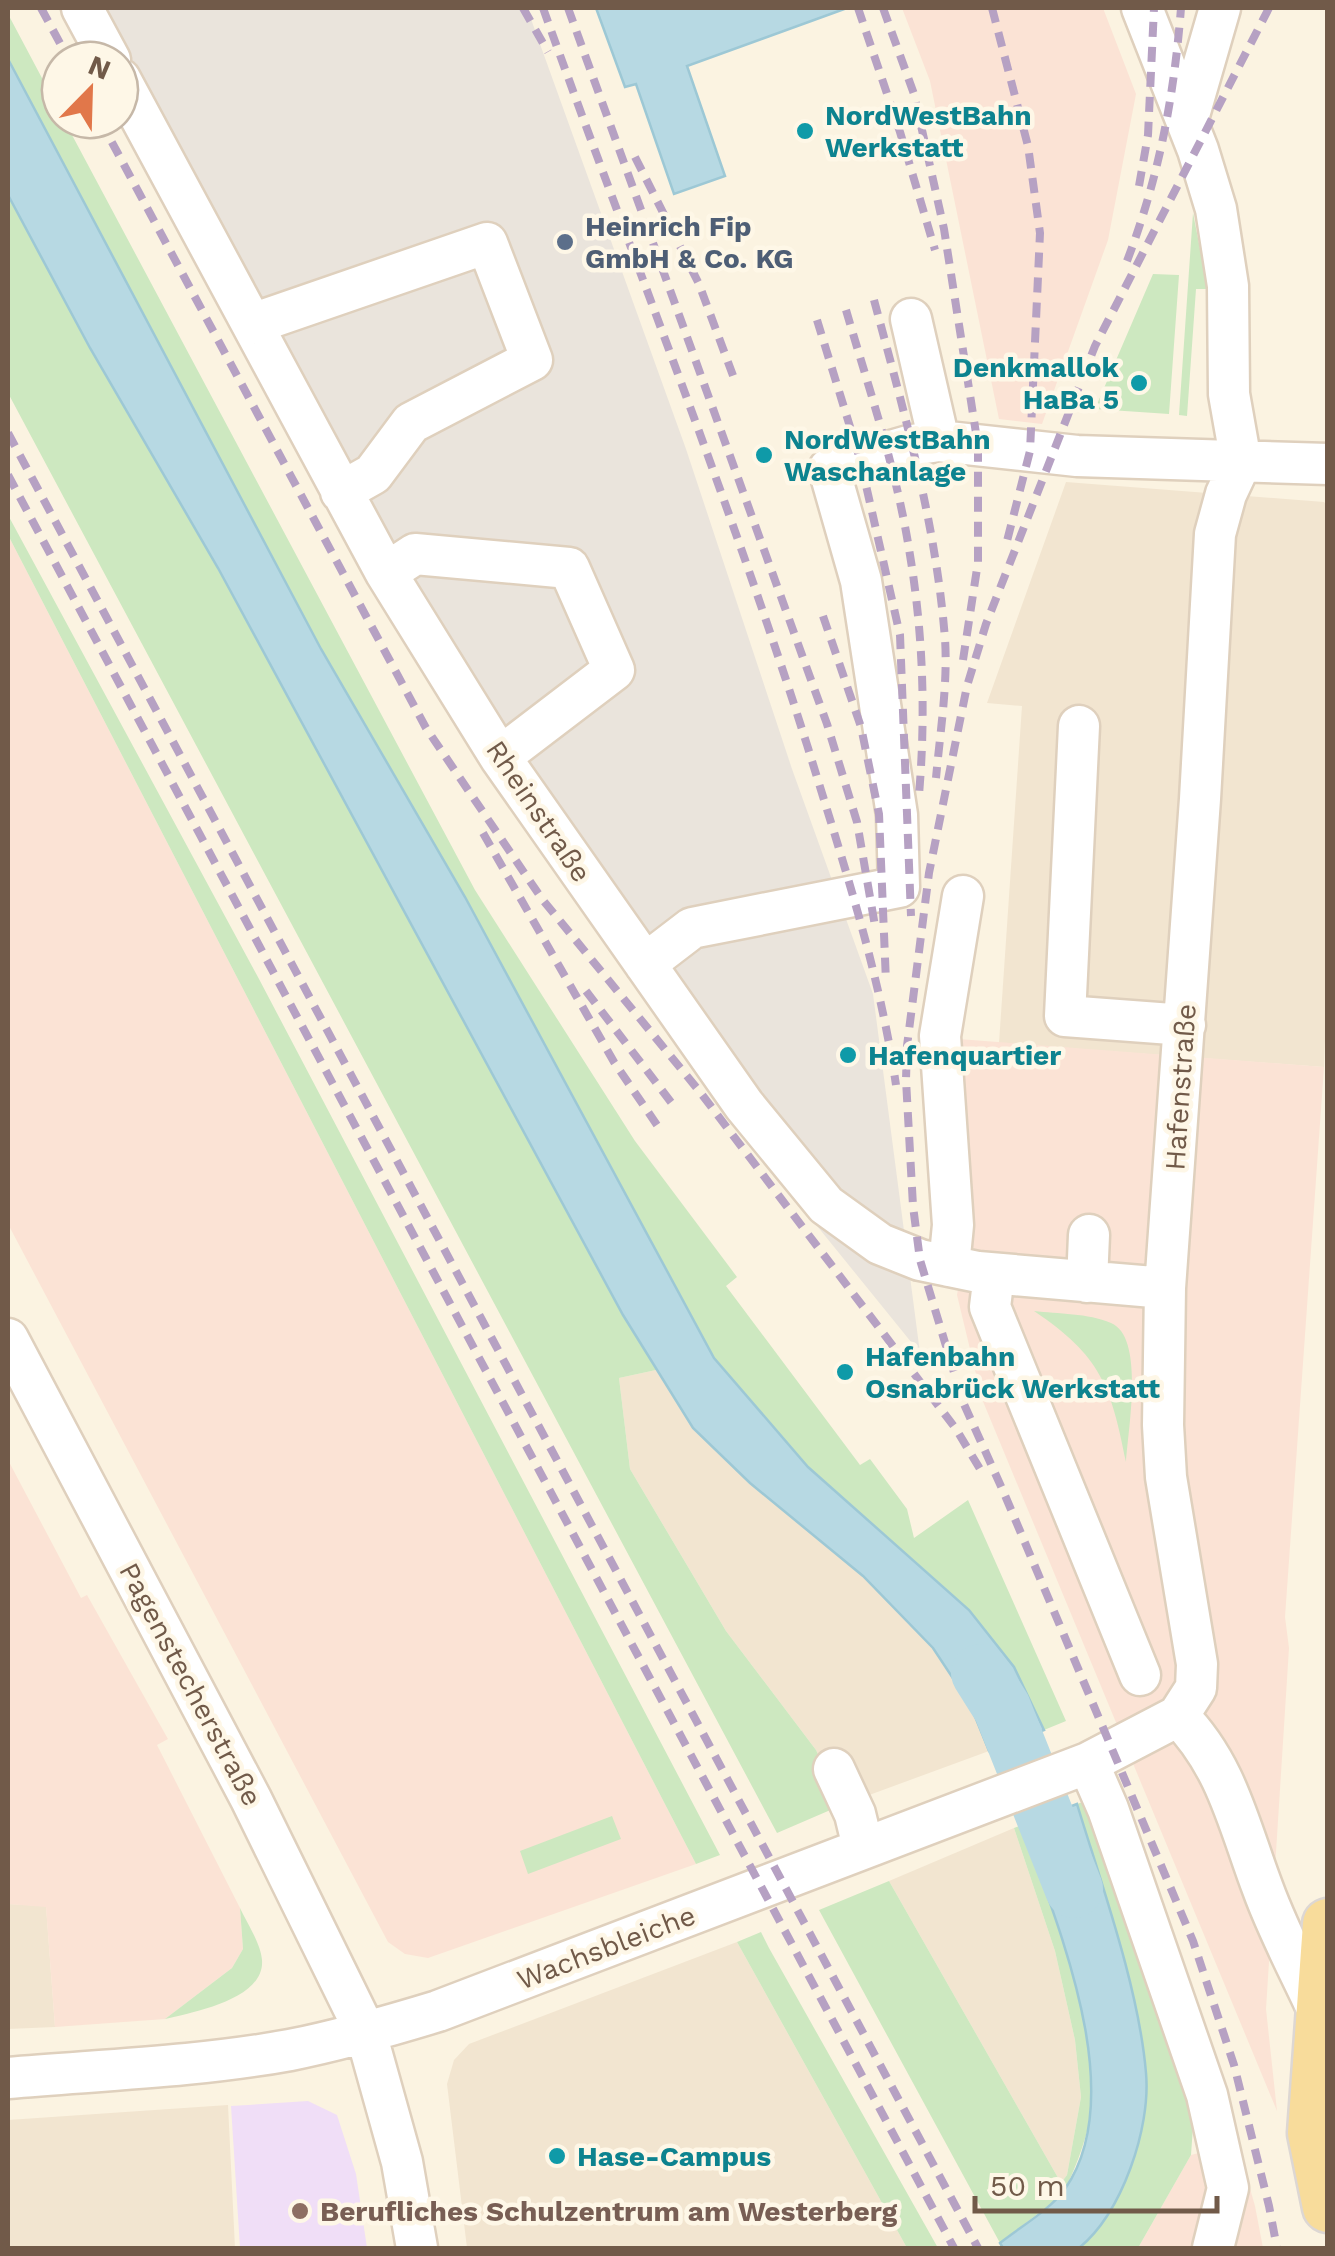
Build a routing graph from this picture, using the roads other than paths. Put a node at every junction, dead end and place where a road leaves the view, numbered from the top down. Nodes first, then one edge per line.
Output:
1 (82, 8) edge
2 (1142, 8) edge
3 (1220, 8) edge
4 (99, 40) edge
5 (140, 108) edge
6 (1187, 122) junction
7 (911, 319) dead end
8 (252, 324) junction
9 (939, 442) junction
10 (1241, 462) junction
11 (1328, 464) edge
12 (341, 492) junction
13 (386, 573) junction
14 (1079, 726) dead end
15 (500, 757) junction
16 (963, 896) dead end
17 (645, 964) junction
18 (1185, 1025) junction
19 (1089, 1235) dead end
20 (949, 1266) junction
21 (994, 1274) junction
22 (1087, 1282) junction
23 (1165, 1288) junction
24 (8, 1340) edge
25 (1140, 1675) dead end
26 (1178, 1716) junction
27 (1081, 1765) junction
28 (834, 1769) dead end
29 (863, 1847) junction
30 (1328, 1924) edge
31 (1325, 2029) edge
32 (366, 2033) junction
33 (8, 2078) edge
34 (1328, 2207) edge
35 (417, 2248) edge
36 (1213, 2248) edge

1 - 4 street
2 - 6 street
3 - 6 street
5 - 8 street, Rheinstraße
6 - 10 street
7 - 9 street
8 - 12 street, Rheinstraße
8 - 12 street
9 - 10 street
9 - 17 street
10 - 11 street
10 - 18 street, Hafenstraße
12 - 13 street, Rheinstraße
13 - 15 street, Rheinstraße
13 - 15 street
14 - 18 street
15 - 17 street, Rheinstraße
16 - 20 street
17 - 20 street, Rheinstraße
18 - 23 street, Hafenstraße
19 - 22 street
20 - 21 street, Rheinstraße
21 - 22 street, Rheinstraße
21 - 25 street
22 - 23 street, Rheinstraße
23 - 26 street, Hafenstraße
24 - 32 street, Pagenstecherstraße
26 - 27 street, Wachsbleiche
26 - 31 street
27 - 29 street, Wachsbleiche
27 - 36 street
28 - 29 street
29 - 32 street, Wachsbleiche
30 - 31 main road
31 - 34 main road
32 - 33 street, Wachsbleiche
32 - 35 street, Pagenstecherstraße

